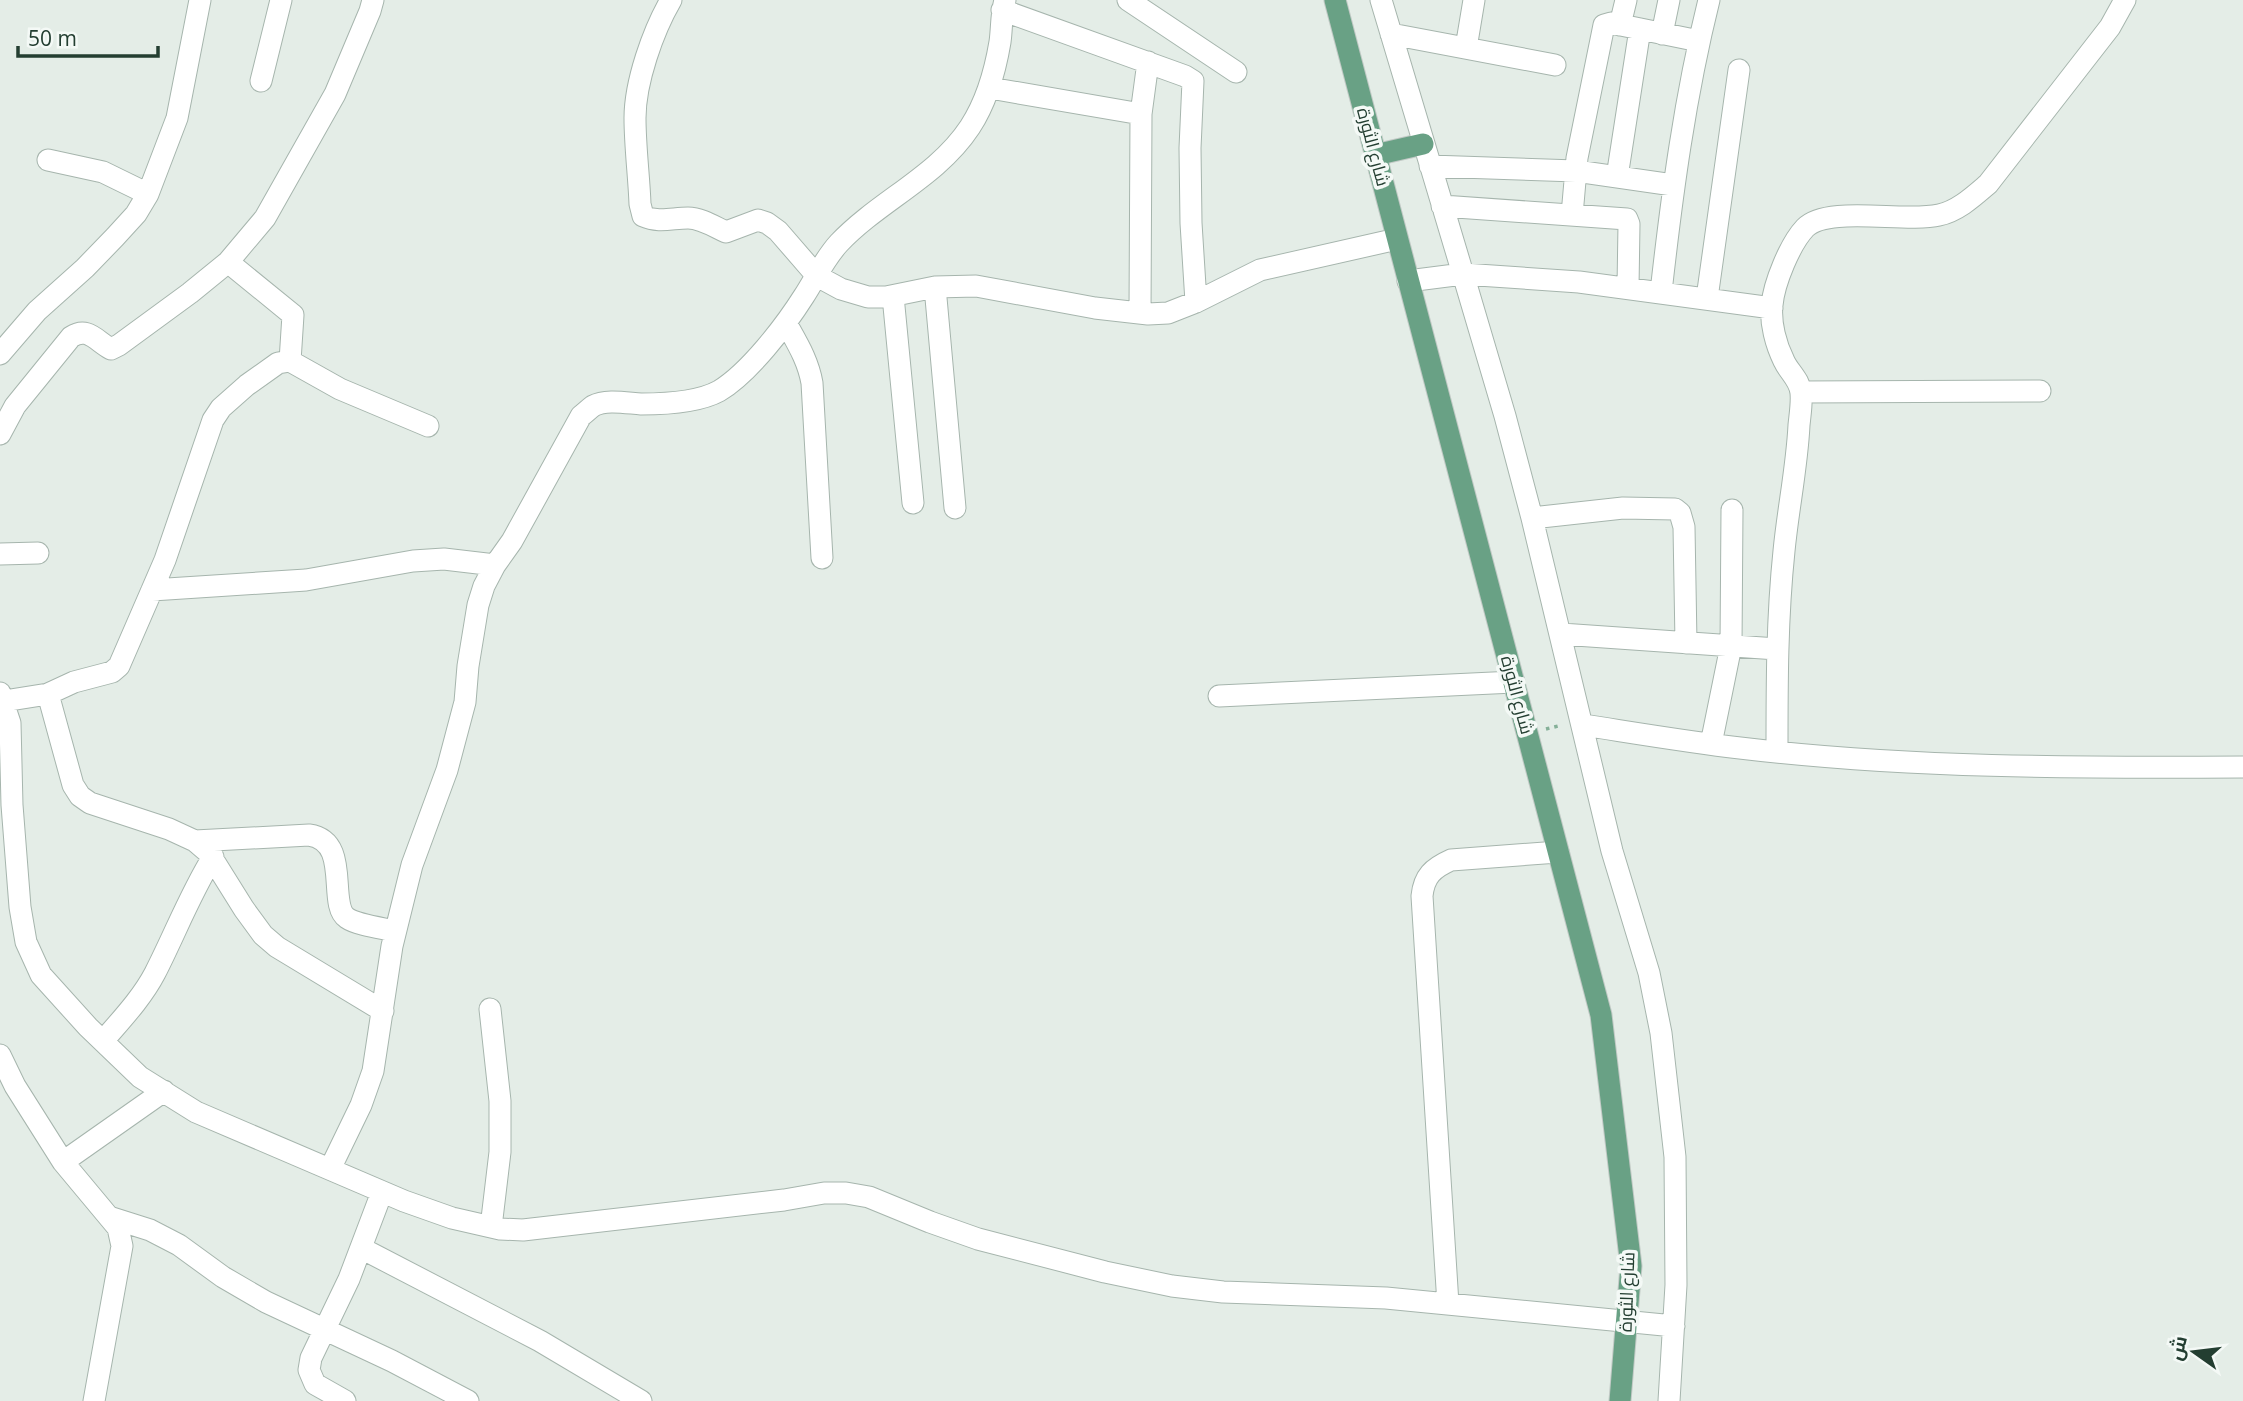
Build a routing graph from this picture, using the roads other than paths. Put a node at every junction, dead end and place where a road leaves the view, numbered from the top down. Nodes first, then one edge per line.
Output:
1 (200, 0) edge
2 (281, 0) edge
3 (373, 0) edge
4 (671, 0) edge
5 (1128, 0) edge
6 (1335, 0) edge
7 (1381, 0) edge
8 (1474, 0) edge
9 (1626, 0) edge
10 (1669, 0) edge
11 (1709, 0) edge
12 (2125, 0) edge
13 (1004, 5) edge
14 (1630, 27) junction
15 (1391, 34) junction
16 (1662, 34) junction
17 (1699, 41) junction
18 (1466, 48) junction
19 (1148, 62) junction
20 (1555, 65) dead end
21 (1739, 70) dead end
22 (1237, 72) dead end
23 (261, 81) dead end
24 (990, 88) junction
25 (1141, 114) junction
26 (1423, 144) junction
27 (1375, 155) junction
28 (48, 160) dead end
29 (1430, 166) junction
30 (1576, 171) junction
31 (1617, 177) junction
32 (1673, 185) junction
33 (148, 194) junction
34 (1442, 206) junction
35 (1572, 215) junction
36 (1397, 239) junction
37 (228, 262) junction
38 (1463, 274) junction
39 (817, 276) junction
40 (1408, 281) junction
41 (935, 287) junction
42 (1628, 288) junction
43 (1661, 292) junction
44 (892, 296) junction
45 (1707, 298) junction
46 (1196, 302) junction
47 (1772, 308) junction
48 (1140, 313) junction
49 (786, 323) junction
50 (0, 354) edge
51 (290, 361) junction
52 (2040, 391) dead end
53 (1801, 392) junction
54 (428, 426) dead end
55 (0, 434) edge
56 (913, 503) dead end
57 (955, 508) dead end
58 (1732, 510) dead end
59 (1532, 518) junction
60 (38, 553) dead end
61 (0, 554) edge
62 (822, 558) dead end
63 (495, 565) junction
64 (152, 590) junction
65 (1561, 634) junction
66 (1686, 643) junction
67 (1731, 646) junction
68 (1777, 649) junction
69 (1514, 682) junction
70 (48, 694) junction
71 (1219, 696) dead end
72 (2, 697) edge
73 (1582, 722) junction
74 (1711, 744) junction
75 (1777, 751) junction
76 (2243, 767) edge
77 (6, 806) edge
78 (195, 841) junction
79 (1558, 852) junction
80 (213, 857) junction
81 (395, 932) junction
82 (490, 1009) dead end
83 (383, 1011) junction
84 (103, 1041) junction
85 (0, 1055) edge
86 (164, 1091) junction
87 (63, 1162) junction
88 (330, 1169) junction
89 (382, 1192) junction
90 (109, 1217) junction
91 (491, 1227) junction
92 (361, 1248) junction
93 (1448, 1304) junction
94 (1627, 1322) junction
95 (1674, 1326) junction
96 (325, 1331) junction
97 (626, 1398) edge
98 (94, 1401) edge
99 (345, 1401) edge
100 (468, 1401) edge
101 (1620, 1401) edge
102 (1669, 1401) edge

1 - 33 street
2 - 23 street
3 - 37 street
4 - 39 street
5 - 22 street
6 - 27 main road, شارع الثورة
7 - 15 street
8 - 18 street
9 - 14 street
10 - 16 street
11 - 17 street
12 - 47 street
13 - 19 street
13 - 24 street
14 - 16 street
14 - 30 street
14 - 31 street
15 - 18 street
15 - 26 street
16 - 17 street
17 - 32 street
18 - 20 street
19 - 25 street
19 - 46 street
21 - 45 street
24 - 25 street
24 - 39 street
25 - 48 street
26 - 27 main road
26 - 29 street
27 - 36 main road, شارع الثورة
28 - 33 street
29 - 30 street
29 - 34 street
30 - 31 street
30 - 35 street
31 - 32 street
32 - 43 street
33 - 50 street
34 - 35 street
34 - 38 street
35 - 42 street
36 - 40 main road, شارع الثورة
36 - 46 street
37 - 51 street
37 - 55 street
38 - 40 street
38 - 42 street
38 - 59 street
39 - 44 street
39 - 49 street
40 - 69 main road, شارع الثورة
41 - 44 street
41 - 48 street
41 - 57 street
42 - 43 street
43 - 45 street
44 - 56 street
45 - 47 street
46 - 48 street
47 - 53 street
49 - 62 street
49 - 63 street
51 - 54 street
51 - 64 street
52 - 53 street
53 - 68 street
58 - 67 street
59 - 65 street
59 - 66 street
60 - 61 street
63 - 64 street
63 - 81 street
64 - 70 street
65 - 66 street
65 - 73 street
66 - 67 street
67 - 68 street
67 - 74 street
68 - 75 street
69 - 71 street
69 - 79 main road, شارع الثورة
70 - 72 street
70 - 78 street
72 - 77 street
73 - 74 street
73 - 95 street
74 - 75 street
75 - 76 street
77 - 84 street
78 - 80 street
78 - 81 street
79 - 93 street
79 - 94 main road, شارع الثورة
80 - 83 street
80 - 84 street
81 - 83 street
82 - 91 street
83 - 88 street
84 - 86 street
85 - 87 street
86 - 87 street
86 - 88 street
87 - 90 street
88 - 89 street
89 - 91 street
89 - 92 street
90 - 96 street
90 - 98 street
91 - 93 street
92 - 96 street
92 - 97 street
93 - 94 street
94 - 95 street
94 - 101 main road, شارع الثورة
95 - 102 street
96 - 99 street
96 - 100 street

